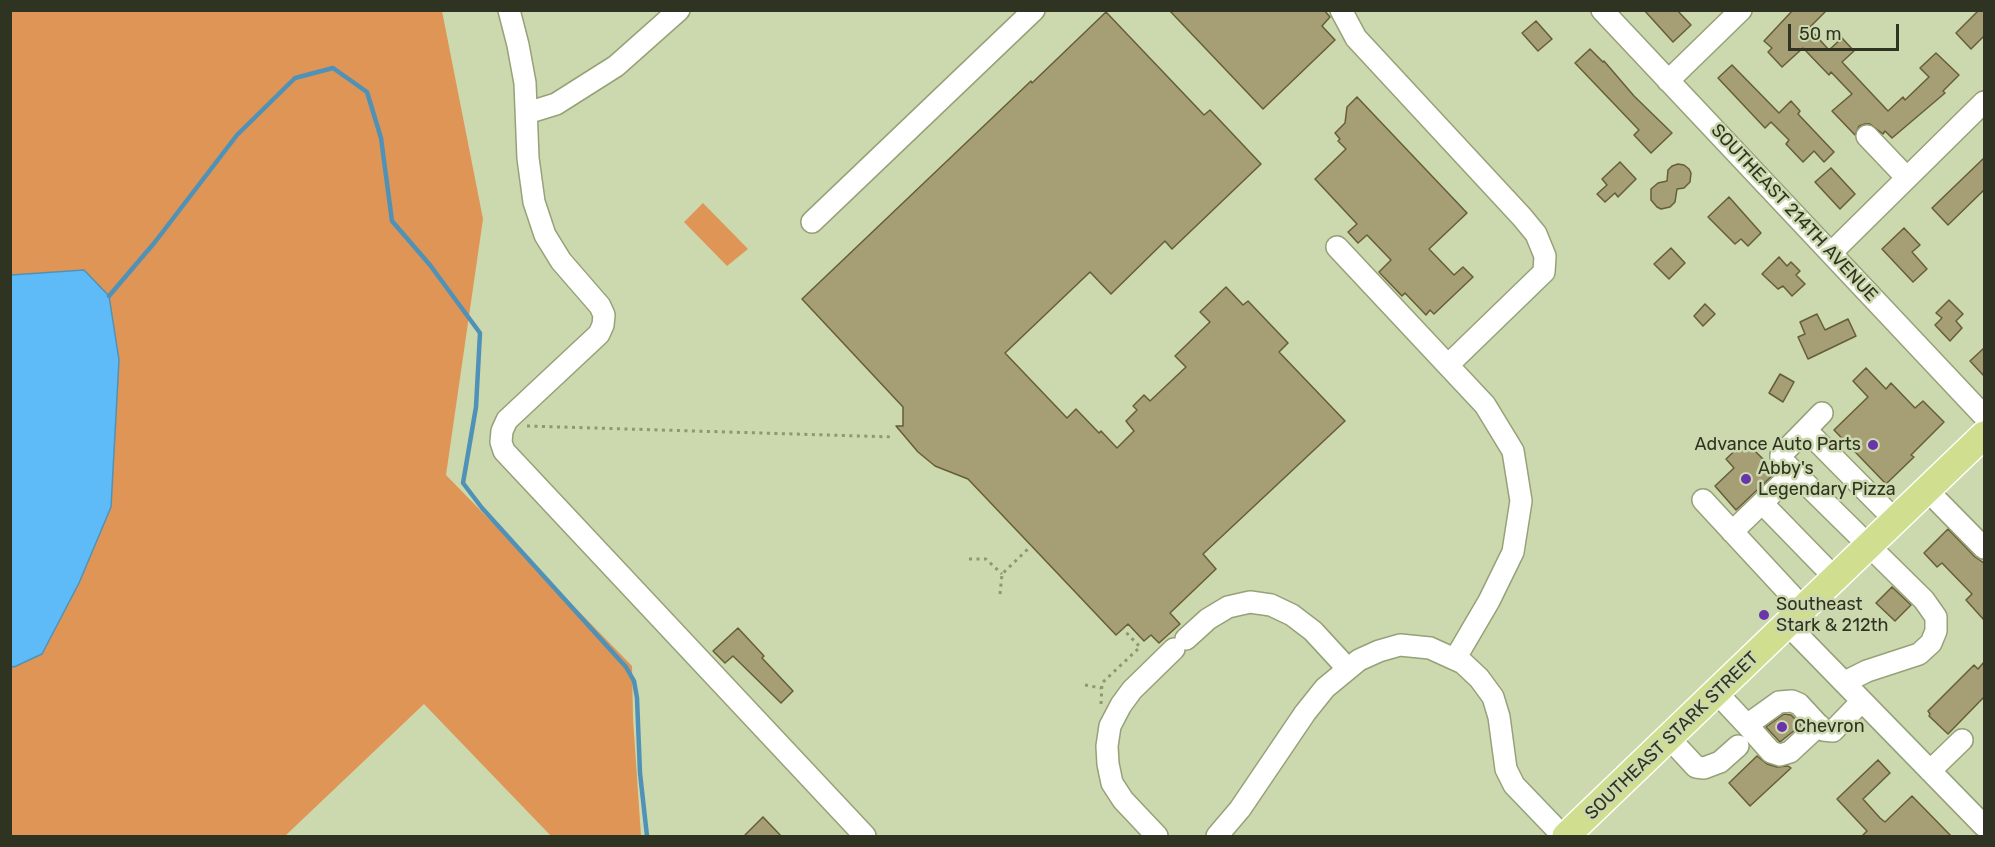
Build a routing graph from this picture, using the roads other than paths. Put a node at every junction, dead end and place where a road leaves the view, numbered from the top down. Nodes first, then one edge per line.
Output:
1 (679, 10) edge
2 (1034, 10) edge
3 (1341, 10) edge
4 (1602, 10) edge
5 (1741, 10) edge
6 (516, 15) edge
7 (1668, 81) junction
8 (1984, 102) edge
9 (527, 113) junction
10 (1867, 136) dead end
11 (1908, 178) junction
12 (812, 222) dead end
13 (1337, 247) dead end
14 (1831, 253) junction
15 (1448, 365) junction
16 (1822, 413) dead end
17 (1984, 416) edge
18 (1806, 430) junction
19 (1984, 435) edge
20 (1794, 472) junction
21 (1927, 490) junction
22 (1703, 500) dead end
23 (1762, 503) junction
24 (1896, 520) junction
25 (1732, 532) junction
26 (1870, 546) junction
27 (1984, 548) edge
28 (1836, 579) junction
29 (1796, 617) junction
30 (1455, 659) junction
31 (1348, 669) junction
32 (1845, 682) junction
33 (1717, 693) junction
34 (1862, 701) junction
35 (1747, 725) junction
36 (1819, 725) junction
37 (1669, 738) junction
38 (1962, 740) dead end
39 (1738, 746) dead end
40 (1930, 771) junction
41 (1984, 826) edge
42 (1152, 832) edge
43 (865, 837) edge
44 (1217, 837) edge
45 (1564, 837) edge

1 - 9 street
2 - 12 street
3 - 15 street
4 - 7 street, SOUTHEAST 214TH AVENUE
5 - 7 street
6 - 9 street
7 - 14 street, SOUTHEAST 214TH AVENUE
8 - 11 street
9 - 43 street
10 - 11 street
11 - 14 street
13 - 15 street
14 - 17 street, SOUTHEAST 214TH AVENUE
15 - 30 street
16 - 18 street
18 - 20 street
18 - 24 street
19 - 21 main road, SOUTHEAST STARK STREET
20 - 23 street
20 - 26 street
21 - 24 main road, SOUTHEAST STARK STREET
21 - 27 street
22 - 25 street
23 - 25 street
23 - 28 street
24 - 26 main road, SOUTHEAST STARK STREET
25 - 29 street
26 - 28 main road, SOUTHEAST STARK STREET
26 - 32 street
28 - 29 main road, SOUTHEAST STARK STREET
29 - 32 street
29 - 33 main road, SOUTHEAST STARK STREET
30 - 31 street
30 - 45 street
31 - 42 street
31 - 44 street
32 - 34 street
33 - 35 street
33 - 37 main road, SOUTHEAST STARK STREET
34 - 36 street
34 - 40 street
35 - 36 street
35 - 36 street
37 - 39 street
37 - 45 main road, SOUTHEAST STARK STREET
38 - 40 street
40 - 41 street

